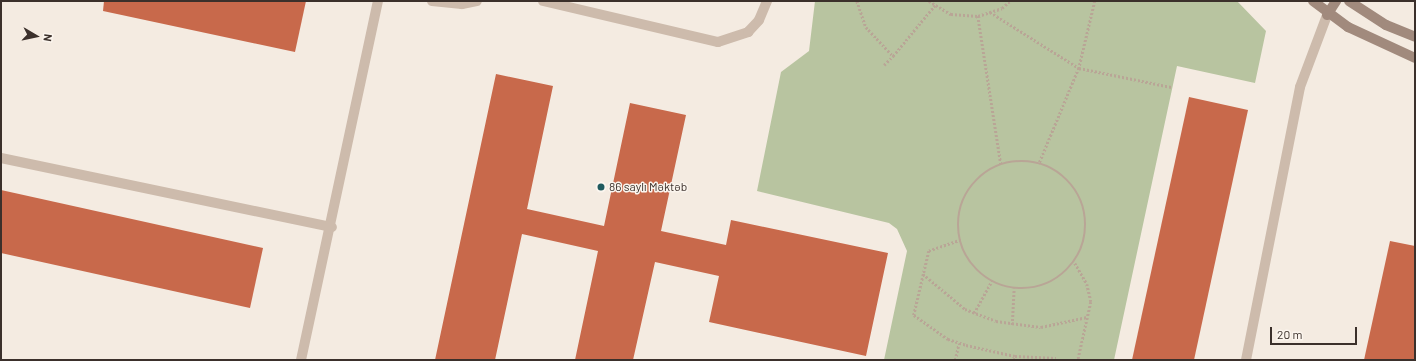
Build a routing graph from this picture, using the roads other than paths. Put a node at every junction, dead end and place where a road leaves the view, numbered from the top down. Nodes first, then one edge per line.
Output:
1 (378, 1) edge
2 (432, 1) edge
3 (477, 1) edge
4 (543, 1) edge
5 (767, 1) edge
6 (1313, 1) edge
7 (1336, 1) edge
8 (1349, 1) edge
9 (560, 3) edge
10 (1327, 15) junction
11 (1415, 37) edge
12 (1415, 58) edge
13 (1, 158) edge
14 (332, 227) junction
15 (301, 360) edge
16 (1246, 360) edge

1 - 14 street
2 - 3 street
4 - 9 street
5 - 9 street
6 - 10 main road
7 - 10 main road
8 - 11 main road
10 - 12 main road
10 - 16 street
13 - 14 street
14 - 15 street

